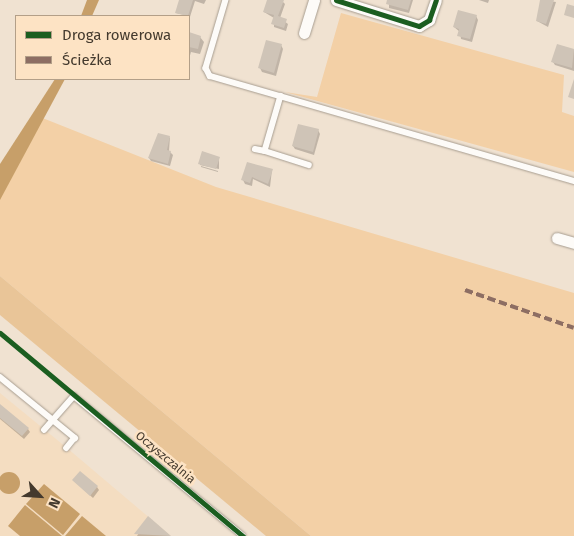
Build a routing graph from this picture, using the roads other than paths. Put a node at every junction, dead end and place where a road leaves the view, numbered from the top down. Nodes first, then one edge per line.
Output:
1 (226, 0) edge
2 (314, 0) edge
3 (336, 0) edge
4 (436, 0) edge
5 (304, 34) dead end
6 (281, 96) junction
7 (254, 149) dead end
8 (265, 151) junction
9 (309, 165) dead end
10 (574, 181) edge
11 (557, 238) dead end
12 (574, 243) edge
13 (0, 377) edge
14 (53, 420) junction
15 (44, 430) dead end
16 (67, 448) dead end
17 (243, 536) edge

1 - 6 lane
2 - 5 street
3 - 4 street
6 - 8 lane
6 - 10 lane
7 - 8 lane
8 - 9 lane
11 - 12 street
13 - 14 lane
14 - 15 lane
14 - 16 lane
14 - 17 lane, Oczyszczalnia

